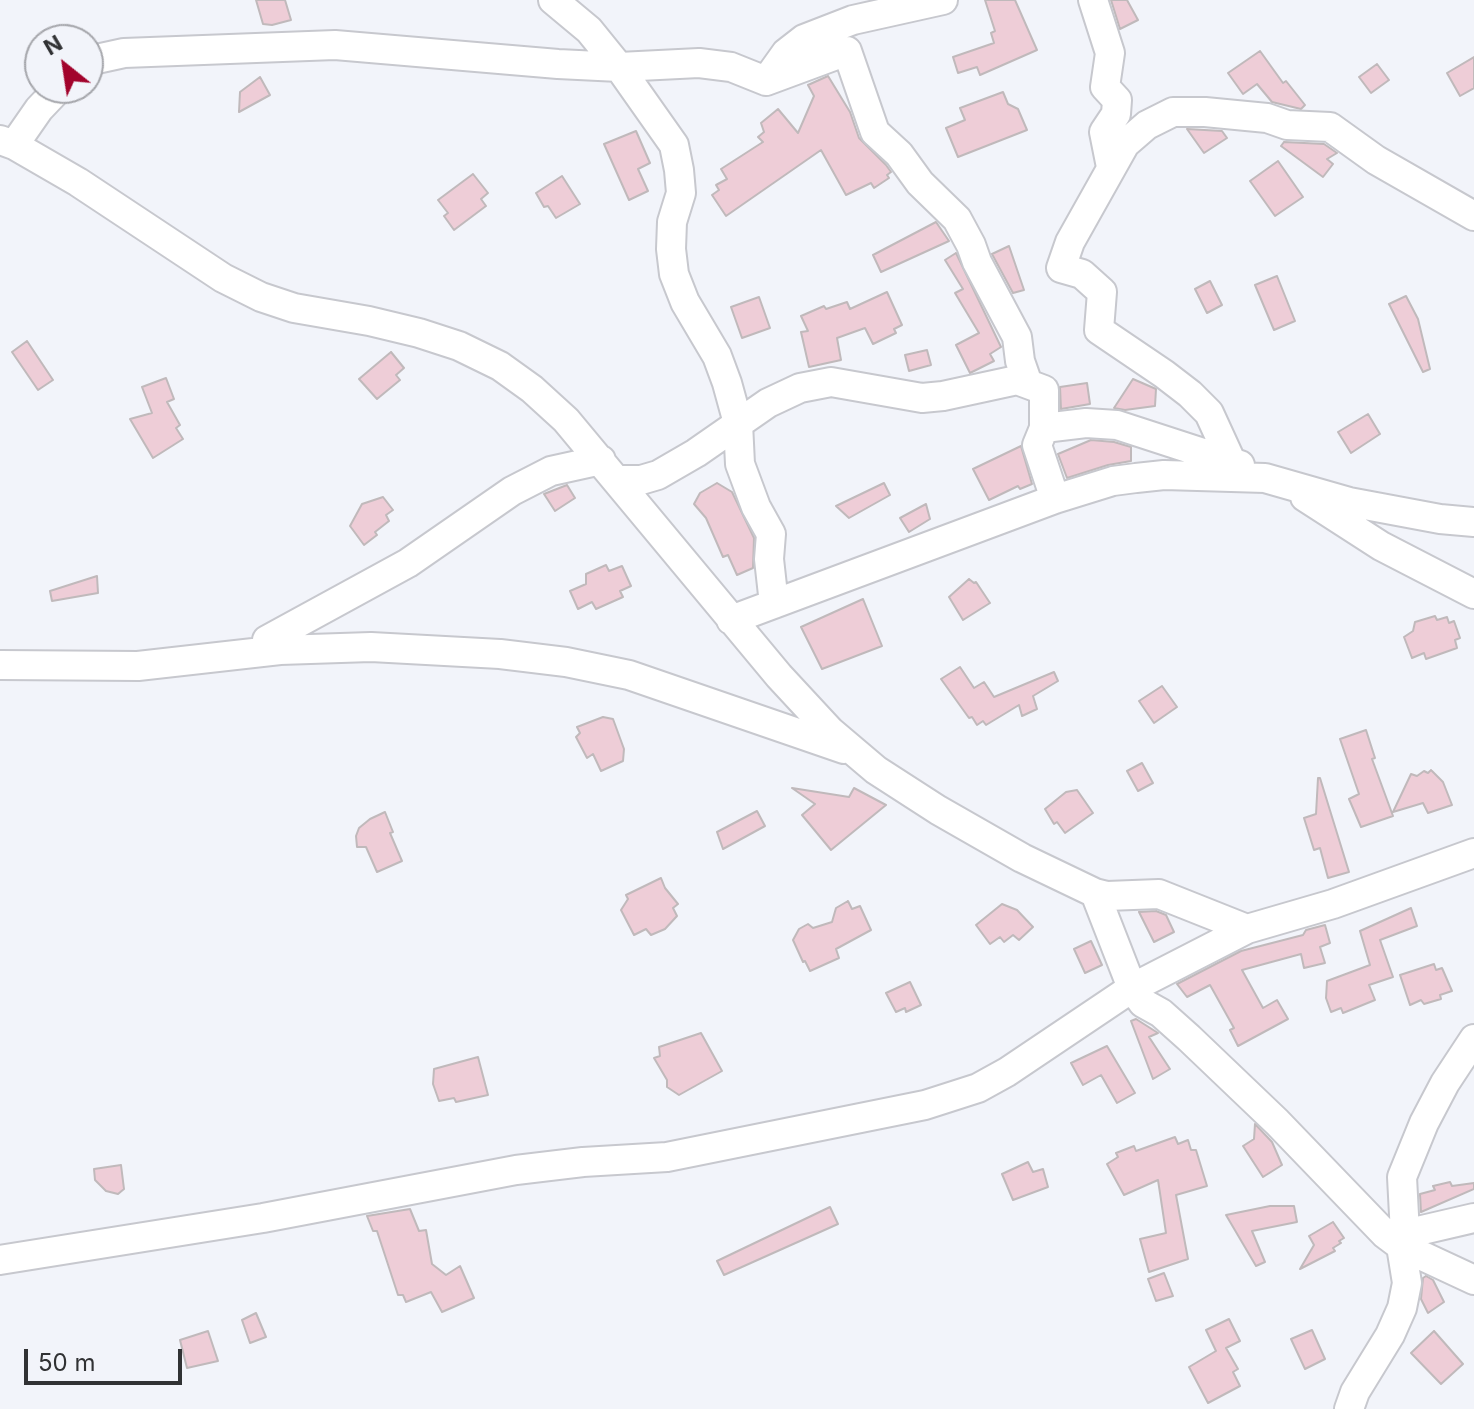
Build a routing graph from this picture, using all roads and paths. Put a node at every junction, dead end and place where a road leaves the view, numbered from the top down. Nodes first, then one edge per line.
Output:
1 (553, 0) edge
2 (943, 0) edge
3 (1093, 0) edge
4 (104, 57) edge
5 (619, 67) junction
6 (766, 81) junction
7 (44, 104) edge
8 (7, 143) edge
9 (1111, 167) junction
10 (1474, 216) edge
11 (1028, 384) junction
12 (738, 423) junction
13 (1044, 428) junction
14 (1231, 461) junction
15 (610, 470) junction
16 (1265, 478) junction
17 (1296, 488) junction
18 (1055, 499) junction
19 (1474, 522) edge
20 (1474, 594) edge
21 (774, 604) junction
22 (731, 620) junction
23 (267, 640) dead end
24 (0, 665) edge
25 (853, 752) junction
26 (1474, 853) edge
27 (1095, 893) junction
28 (1247, 929) junction
29 (1132, 988) junction
30 (1474, 1039) edge
31 (1474, 1218) edge
32 (1407, 1244) junction
33 (0, 1260) edge
34 (1474, 1280) edge
35 (1349, 1409) edge

1 - 5 street
2 - 6 street
3 - 9 street
4 - 5 street
5 - 6 street
5 - 12 street
6 - 11 street
7 - 8 street
8 - 15 street
9 - 10 street
9 - 14 street
11 - 12 street
11 - 13 street
12 - 15 street
12 - 21 street
13 - 14 street
13 - 18 street
14 - 16 street
15 - 22 street
15 - 23 street
16 - 17 street
16 - 18 street
17 - 19 street
17 - 20 street
18 - 21 street
21 - 22 street
22 - 25 street
24 - 25 street
25 - 27 street
26 - 28 street
27 - 28 street
27 - 29 street
28 - 29 street
29 - 32 street
29 - 33 street
30 - 32 street
31 - 32 street
32 - 34 street
32 - 35 street

